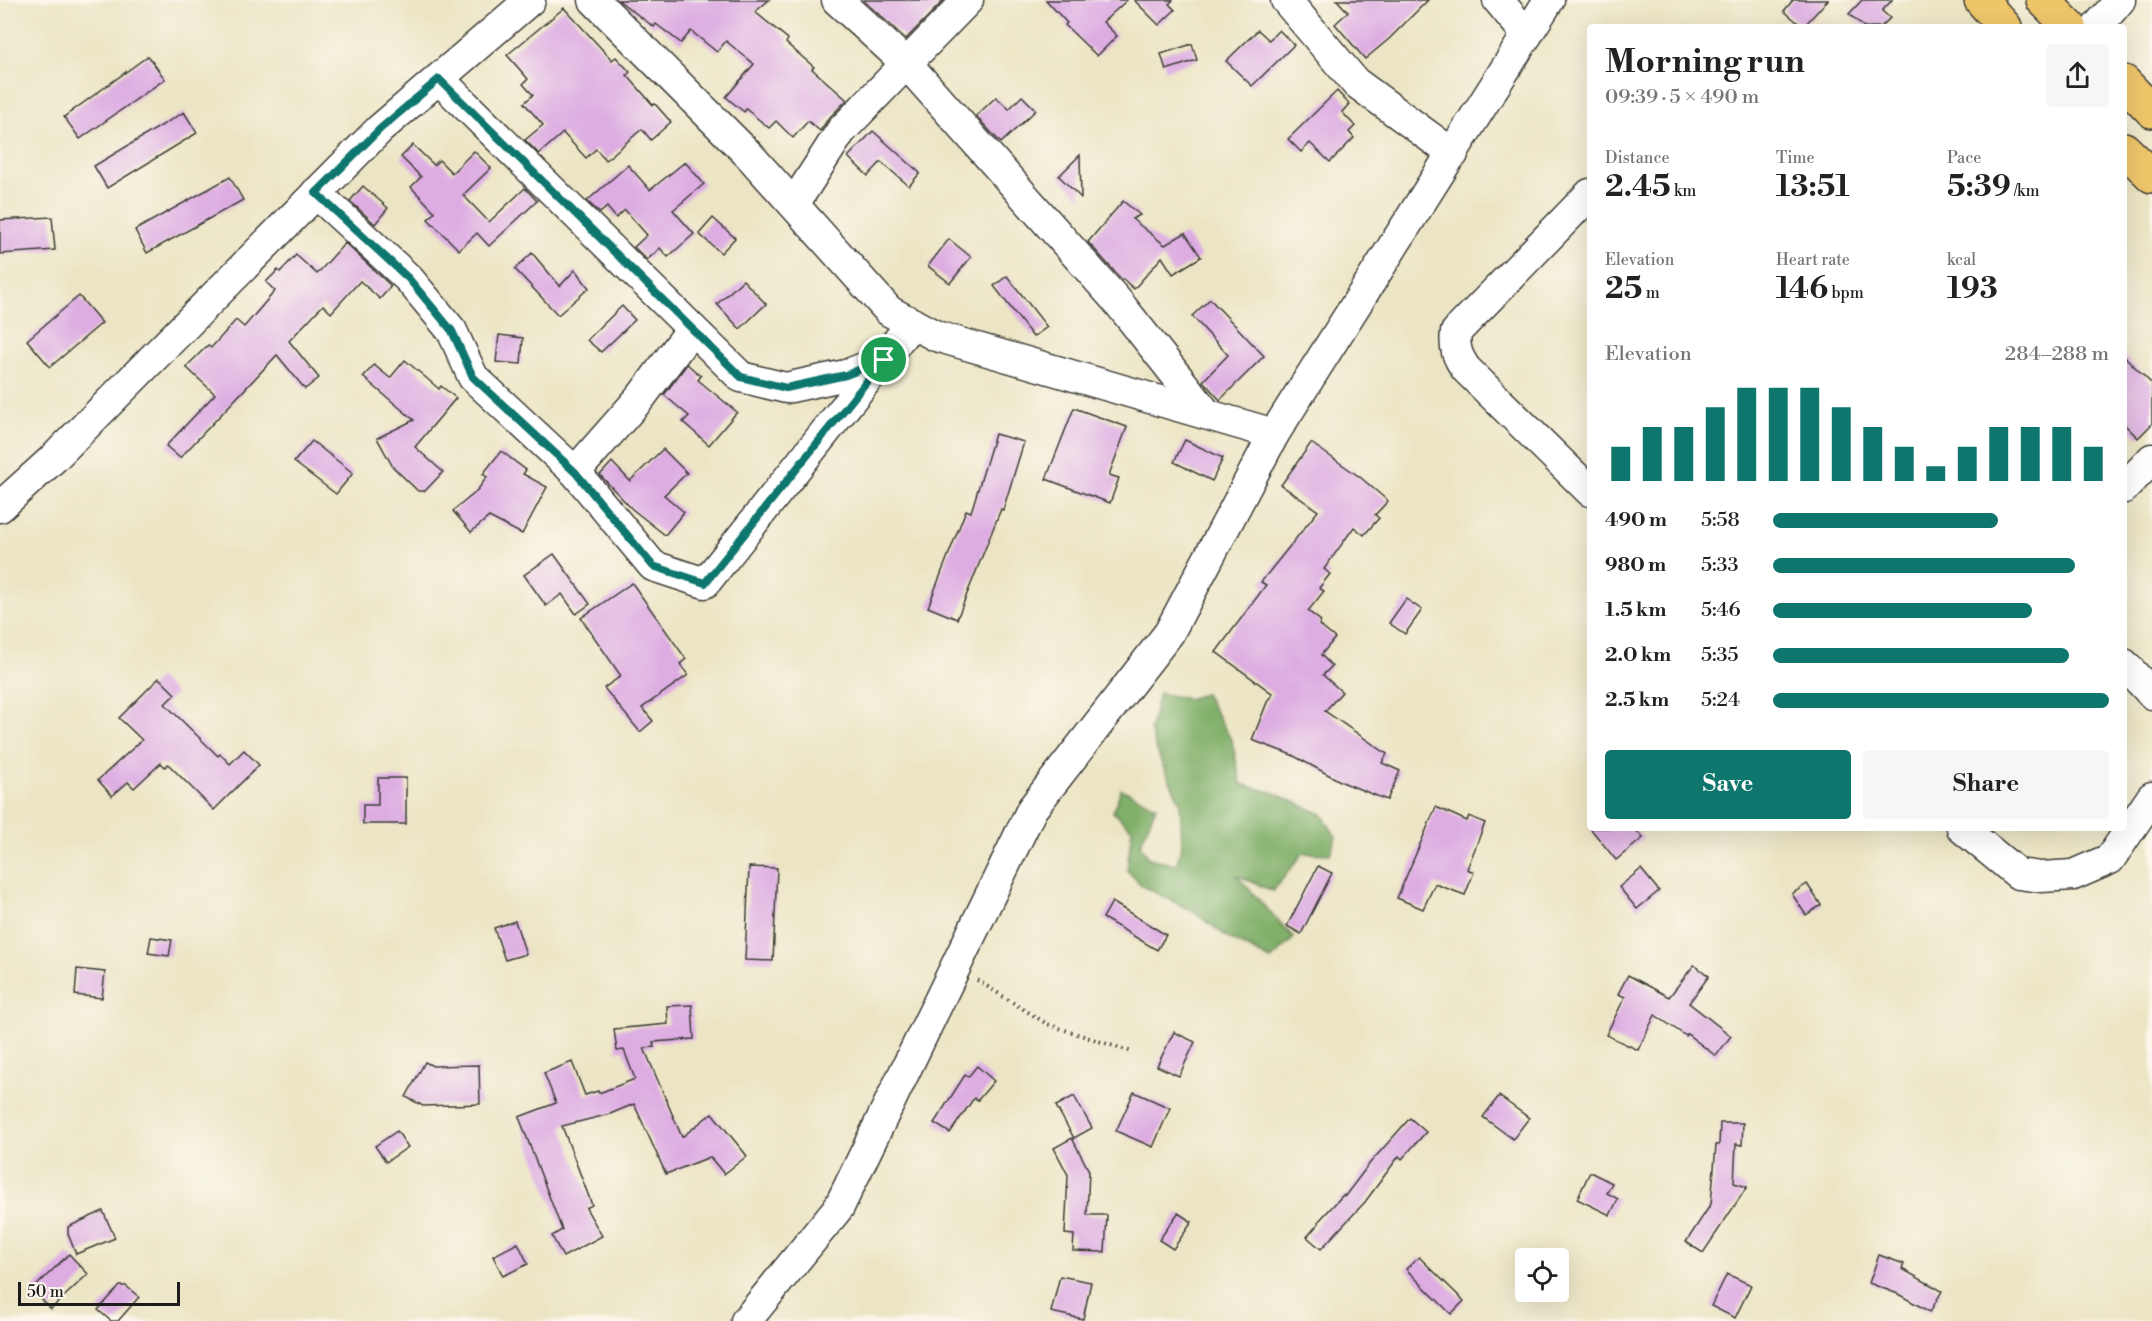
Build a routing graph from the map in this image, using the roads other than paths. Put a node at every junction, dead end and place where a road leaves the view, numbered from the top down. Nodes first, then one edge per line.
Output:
1 (530, 0) edge
2 (594, 0) edge
3 (837, 0) edge
4 (968, 0) edge
5 (1286, 0) edge
6 (1498, 0) edge
7 (1549, 0) edge
8 (1981, 0) edge
9 (2043, 0) edge
10 (2120, 0) edge
11 (2002, 24) edge
12 (2067, 24) edge
13 (2100, 24) edge
14 (1527, 35) junction
15 (907, 64) junction
16 (439, 79) junction
17 (2127, 85) edge
18 (2152, 111) edge
19 (2127, 152) edge
20 (1453, 154) junction
21 (2152, 176) edge
22 (316, 193) junction
23 (1587, 197) edge
24 (794, 204) junction
25 (912, 323) junction
26 (692, 329) junction
27 (884, 360) junction
28 (1206, 414) junction
29 (1274, 434) junction
30 (2152, 459) edge
31 (575, 472) junction
32 (2127, 485) edge
33 (1587, 488) edge
34 (0, 507) edge
35 (2127, 667) edge
36 (2152, 694) edge
37 (2152, 797) edge
38 (1966, 831) edge
39 (746, 1321) edge

1 - 16 street
2 - 24 street
3 - 15 street
4 - 15 street
5 - 20 street
6 - 14 street
7 - 14 street
8 - 11 highway
9 - 12 highway
10 - 13 street
14 - 20 street
15 - 24 street
15 - 28 street
16 - 22 street
16 - 26 street
17 - 18 highway
19 - 21 highway
20 - 29 street
22 - 31 street
22 - 34 street
23 - 33 street
24 - 25 street
25 - 27 street
25 - 28 street
26 - 27 street
26 - 31 street
27 - 31 street
28 - 29 street
29 - 39 street
30 - 32 street
35 - 36 street
37 - 38 street

